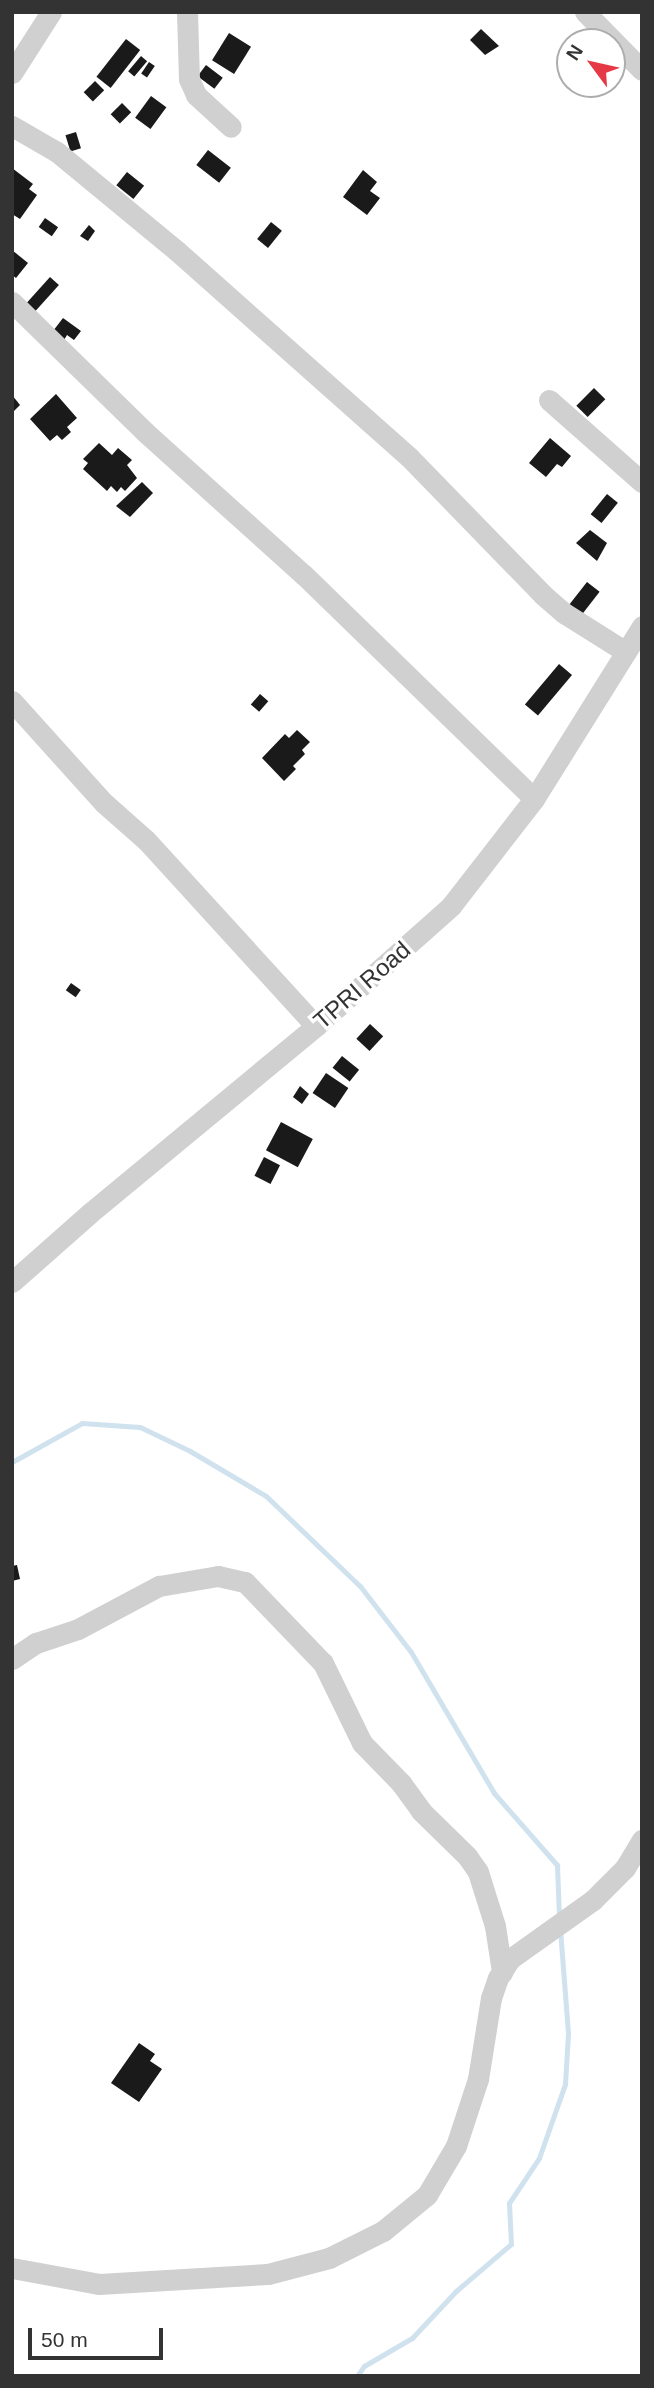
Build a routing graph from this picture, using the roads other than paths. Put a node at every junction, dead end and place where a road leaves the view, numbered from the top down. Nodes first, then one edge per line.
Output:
1 (51, 12) edge
2 (187, 12) edge
3 (585, 12) edge
4 (642, 71) edge
5 (12, 74) edge
6 (12, 126) edge
7 (231, 127) dead end
8 (12, 302) edge
9 (550, 400) dead end
10 (642, 482) edge
11 (642, 626) edge
12 (625, 652) junction
13 (12, 701) edge
14 (534, 799) junction
15 (316, 1026) junction
16 (12, 1282) edge
17 (12, 1659) edge
18 (642, 1840) edge
19 (502, 1972) junction
20 (12, 2268) edge

1 - 5 street
2 - 7 street
3 - 4 street
6 - 12 street
8 - 14 street
9 - 10 street
11 - 12 street, TPRI Road
12 - 14 street, TPRI Road
13 - 15 street
14 - 15 street, TPRI Road
15 - 16 street, TPRI Road
17 - 19 street
18 - 19 street
19 - 20 street

